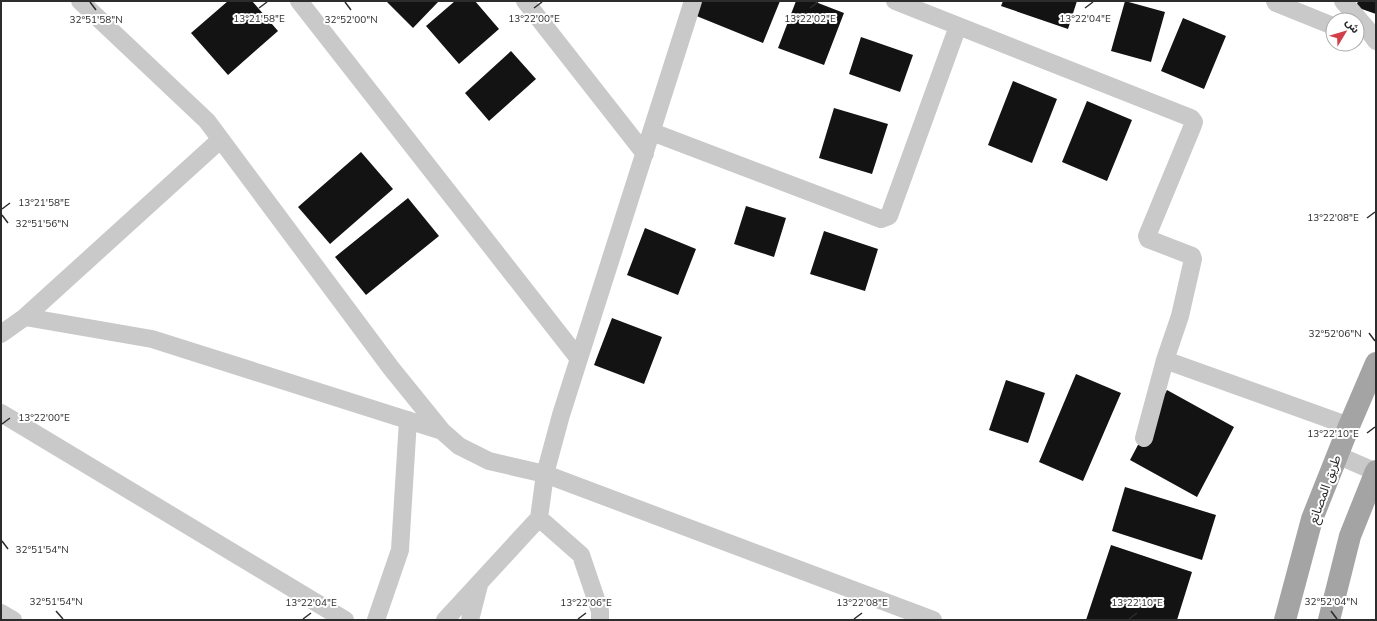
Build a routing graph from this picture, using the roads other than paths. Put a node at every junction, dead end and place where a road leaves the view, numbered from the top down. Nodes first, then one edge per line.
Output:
1 (80, 1) edge
2 (299, 1) edge
3 (525, 1) edge
4 (693, 1) edge
5 (895, 1) edge
6 (1275, 1) edge
7 (1343, 1) edge
8 (1325, 23) edge
9 (958, 26) junction
10 (1365, 39) edge
11 (1376, 42) edge
12 (652, 132) junction
13 (220, 140) junction
14 (644, 154) junction
15 (25, 317) junction
16 (1, 334) edge
17 (579, 359) junction
18 (1165, 360) junction
19 (1376, 362) edge
20 (1, 413) edge
21 (408, 420) junction
22 (1348, 426) junction
23 (442, 431) junction
24 (1144, 438) dead end
25 (1337, 455) junction
26 (1376, 472) edge
27 (544, 474) junction
28 (539, 518) junction
29 (479, 584) junction
30 (1, 613) edge
31 (13, 620) edge
32 (345, 620) edge
33 (376, 620) edge
34 (445, 620) edge
35 (470, 620) edge
36 (600, 620) edge
37 (933, 620) edge
38 (1285, 620) edge
39 (1329, 620) edge

1 - 13 street
2 - 17 street
3 - 14 street
4 - 12 street
5 - 9 street
6 - 8 street
7 - 11 street
9 - 12 street
9 - 18 street
10 - 11 street
12 - 14 street
13 - 15 street
13 - 23 street
14 - 17 street
15 - 16 street
15 - 21 street
17 - 27 street
18 - 22 street
18 - 24 street
19 - 22 main road, طريق المصانع
20 - 32 street
21 - 23 street
21 - 33 street
22 - 25 main road, طريق المصانع
23 - 27 street
25 - 26 street
25 - 38 main road, طريق المصانع
26 - 39 main road
27 - 28 street
27 - 37 street
28 - 29 street
28 - 36 street
29 - 34 street
29 - 35 street
30 - 31 street

